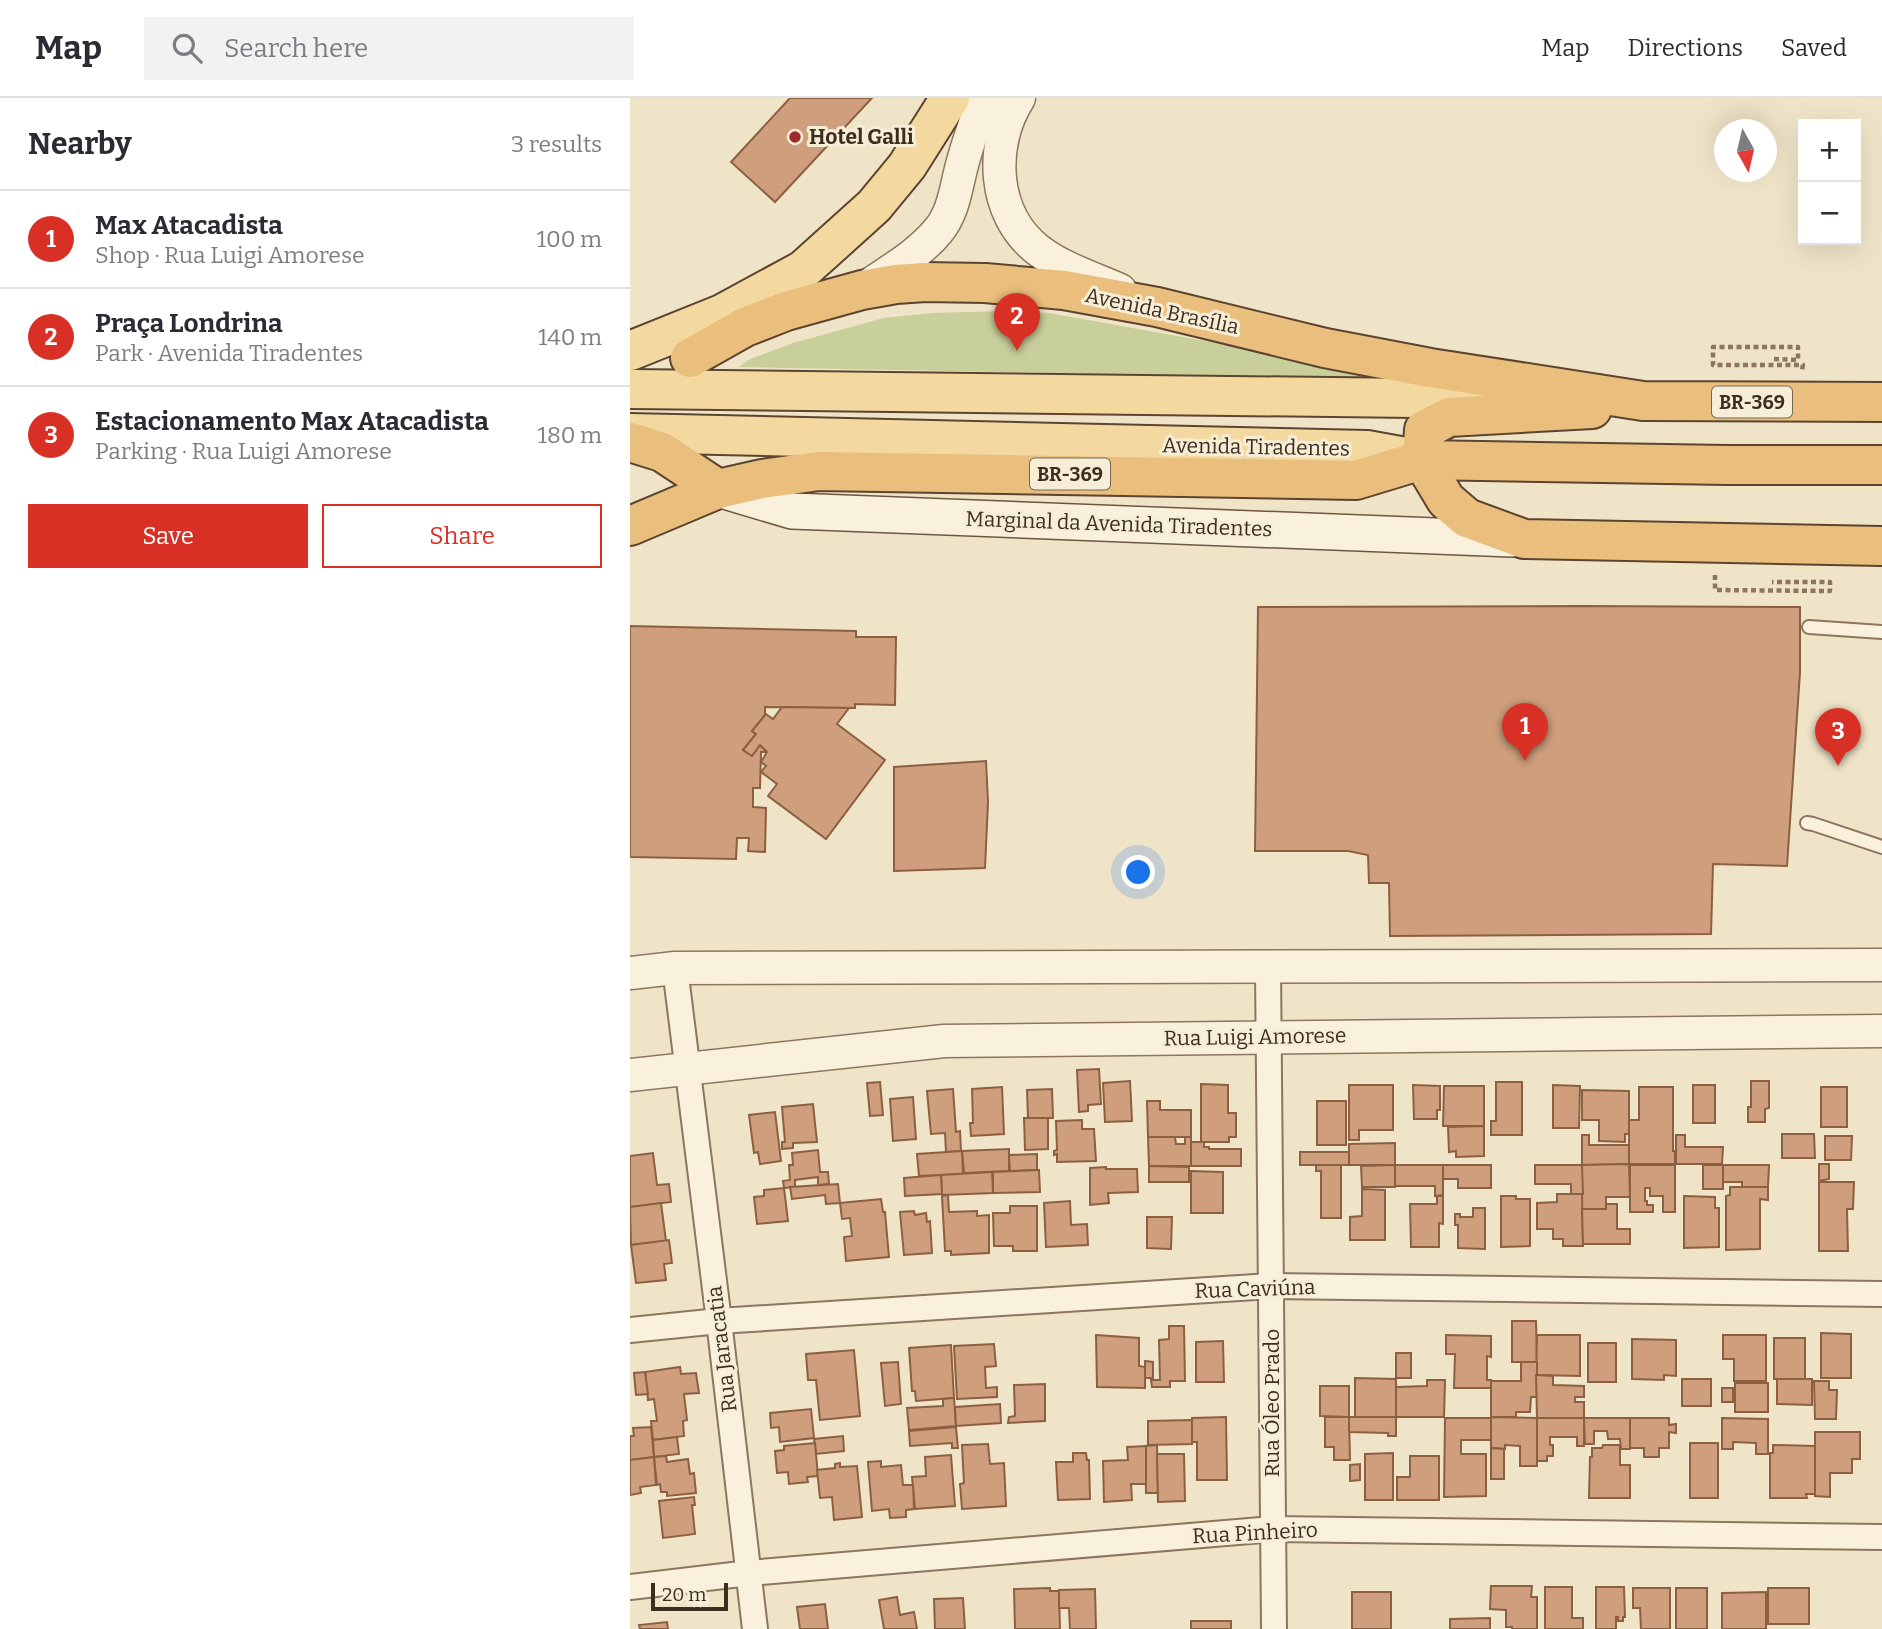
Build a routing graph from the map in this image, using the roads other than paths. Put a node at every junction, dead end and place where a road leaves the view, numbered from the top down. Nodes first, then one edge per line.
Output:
1 (950, 98) edge
2 (984, 98) edge
3 (1019, 98) edge
4 (862, 290) junction
5 (1157, 307) junction
6 (630, 351) edge
7 (690, 358) dead end
8 (630, 389) edge
9 (1875, 395) edge
10 (1643, 401) junction
11 (630, 433) edge
12 (630, 442) edge
13 (1422, 460) junction
14 (1882, 465) edge
15 (718, 489) junction
16 (630, 526) edge
17 (1524, 539) junction
18 (1882, 546) edge
19 (1809, 627) dead end
20 (1882, 632) edge
21 (1807, 823) dead end
22 (1882, 848) edge
23 (1882, 965) edge
24 (1268, 967) junction
25 (675, 968) junction
26 (630, 973) edge
27 (1882, 1031) edge
28 (1269, 1036) junction
29 (688, 1069) junction
30 (630, 1075) edge
31 (1271, 1286) junction
32 (1882, 1294) edge
33 (719, 1321) junction
34 (630, 1330) edge
35 (1273, 1529) junction
36 (1882, 1537) edge
37 (748, 1573) junction
38 (630, 1587) edge
39 (755, 1629) edge
40 (1274, 1629) edge

1 - 6 main road
2 - 4 street
3 - 5 street
4 - 5 highway, Avenida Brasília / BR-369
4 - 7 highway, Avenida Brasília / BR-369
5 - 10 highway, Avenida Brasília / BR-369
8 - 10 main road
9 - 10 highway, BR-369
10 - 13 highway
11 - 13 main road, Avenida Tiradentes
12 - 15 highway
13 - 14 highway, Avenida Tiradentes / BR-369
13 - 15 highway, BR-369
13 - 17 highway
15 - 16 highway, BR-369
15 - 17 main road, Marginal da Avenida Tiradentes
17 - 18 highway
19 - 20 lane
21 - 22 lane
23 - 24 street
24 - 25 street
24 - 28 street, Rua Óleo Prado
25 - 26 street
25 - 29 street, Rua Jaracatia
27 - 28 street, Rua Luigi Amorese
28 - 29 street, Rua Luigi Amorese
28 - 31 street, Rua Óleo Prado
29 - 30 street, Rua Luigi Amorese
29 - 33 street, Rua Jaracatia
31 - 32 street, Rua Caviúna
31 - 33 street, Rua Caviúna
31 - 35 street, Rua Óleo Prado
33 - 34 street, Rua Caviúna
33 - 37 street, Rua Jaracatia
35 - 36 street, Rua Pinheiro
35 - 37 street, Rua Pinheiro
35 - 40 street, Rua Óleo Prado
37 - 38 street, Rua Pinheiro
37 - 39 street, Rua Jaracatia

